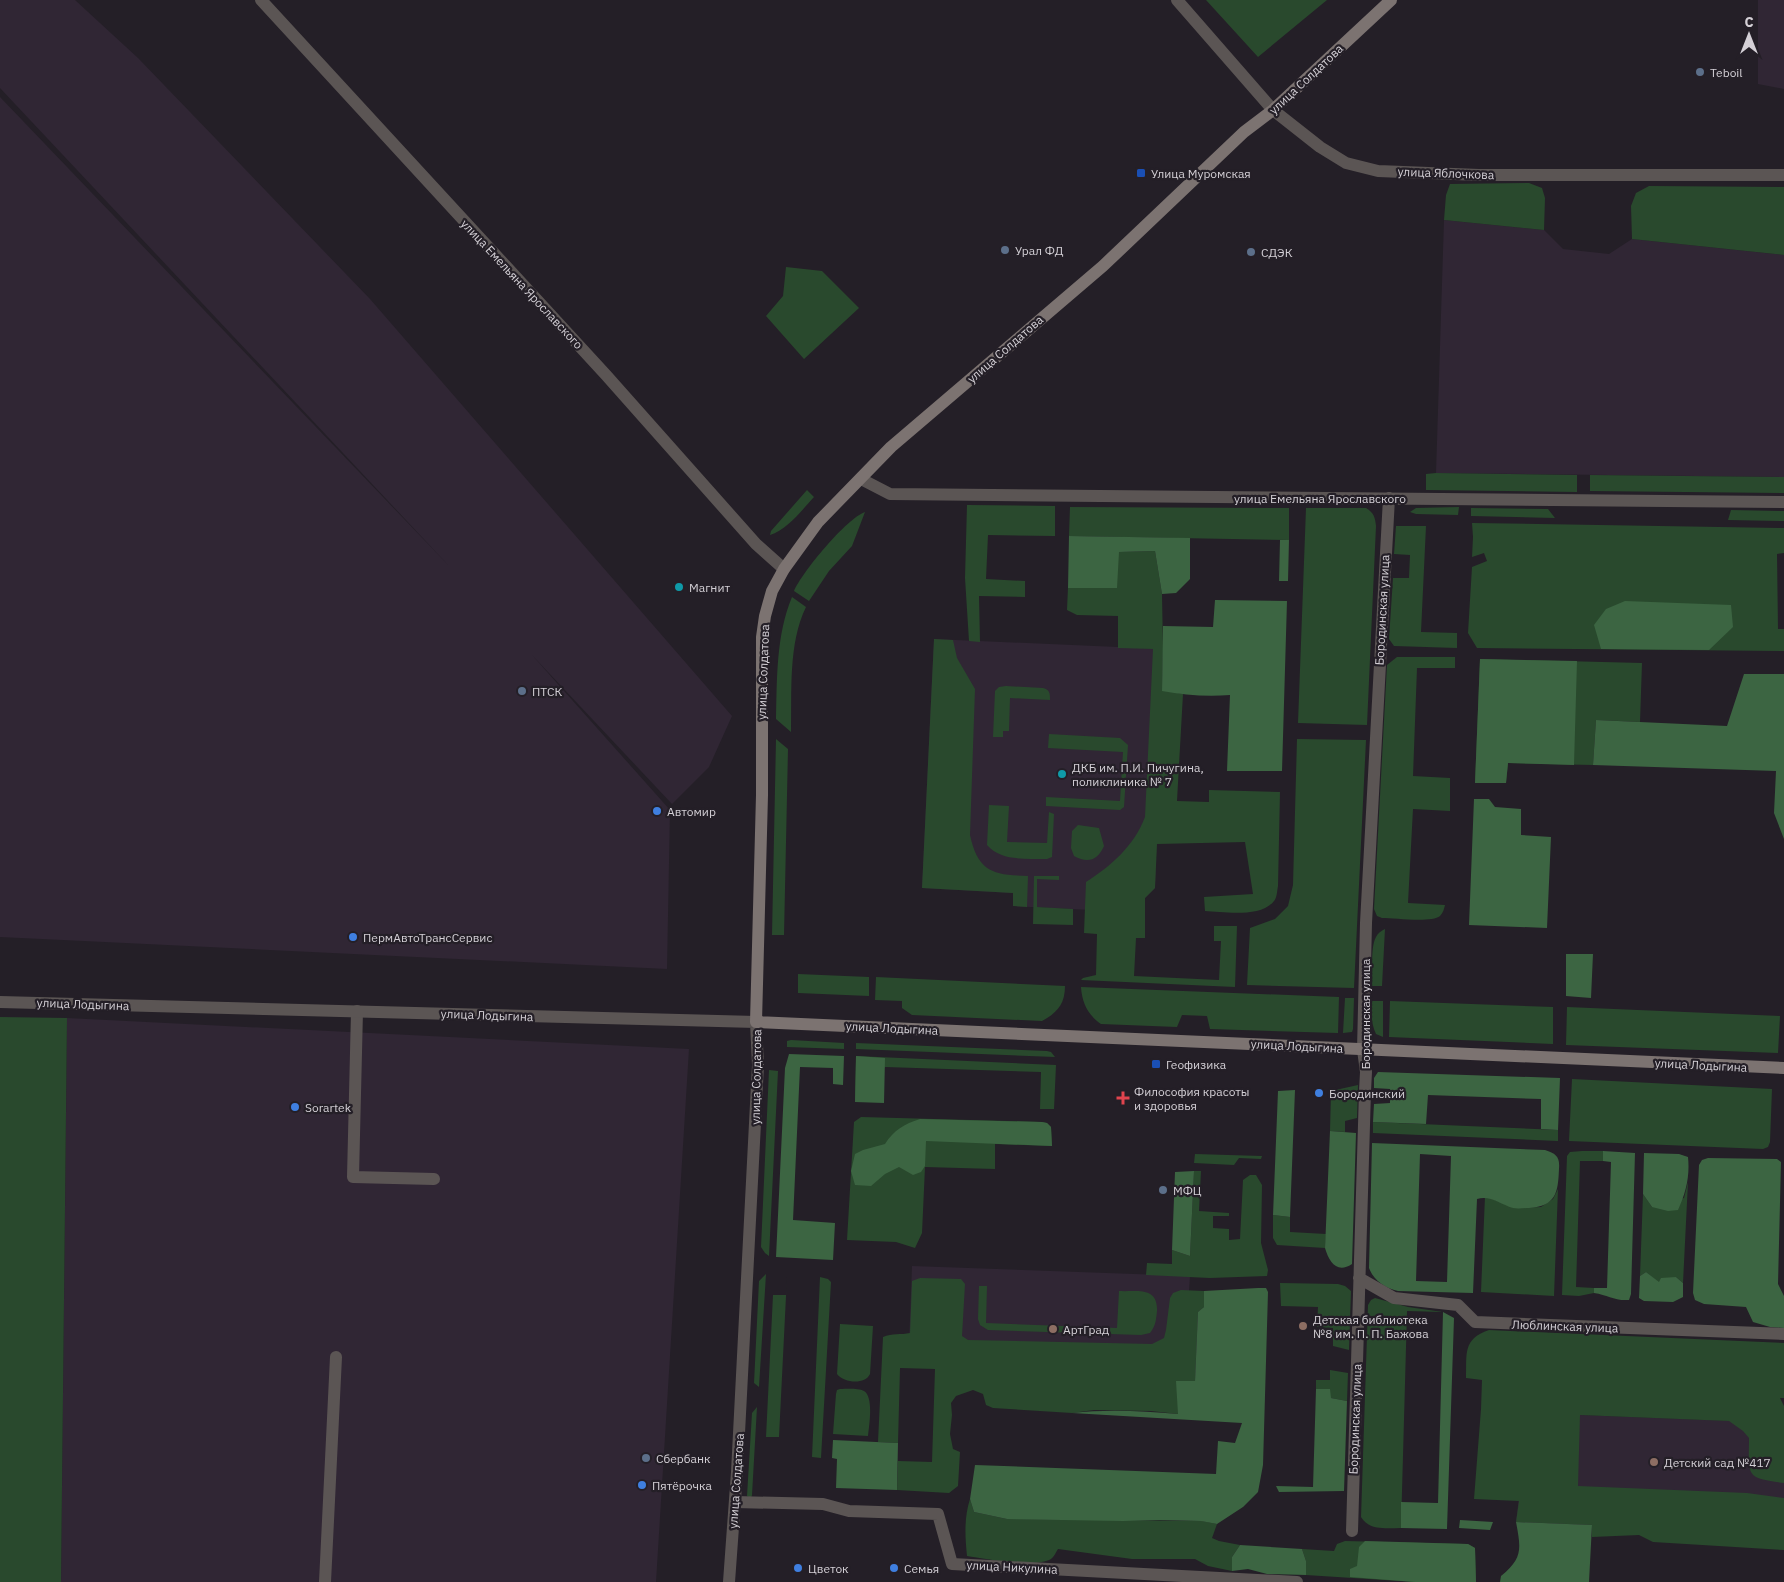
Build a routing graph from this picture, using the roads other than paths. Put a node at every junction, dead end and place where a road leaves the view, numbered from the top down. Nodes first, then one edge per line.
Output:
1 (261, 0) edge
2 (1177, 0) edge
3 (1391, 0) edge
4 (1273, 110) junction
5 (1784, 176) edge
6 (860, 479) junction
7 (1389, 498) junction
8 (1784, 502) edge
9 (784, 568) junction
10 (0, 1002) edge
11 (357, 1011) junction
12 (756, 1022) junction
13 (1363, 1050) junction
14 (1784, 1068) edge
15 (434, 1179) dead end
16 (1359, 1278) junction
17 (1784, 1334) edge
18 (336, 1357) dead end
19 (735, 1502) junction
20 (1352, 1531) dead end
21 (325, 1582) edge
22 (729, 1582) edge
23 (1297, 1582) edge

1 - 9 street, улица Емельяна Ярославского
2 - 4 street, улица Яблочкова
3 - 4 main road, улица Солдатова
4 - 5 street, улица Яблочкова
4 - 6 main road, улица Солдатова
6 - 7 street, улица Емельяна Ярославского
6 - 9 main road, улица Солдатова
7 - 8 street, улица Емельяна Ярославского
7 - 13 street, Бородинская улица
9 - 12 main road, улица Солдатова
10 - 11 street, улица Лодыгина
11 - 12 street, улица Лодыгина
11 - 15 street
12 - 13 main road, улица Лодыгина
12 - 19 street, улица Солдатова
13 - 14 main road, улица Лодыгина
13 - 16 street, Бородинская улица
16 - 17 street, Люблинская улица
16 - 20 street, Бородинская улица
18 - 21 street
19 - 22 street, улица Солдатова
19 - 23 street, улица Никулина

